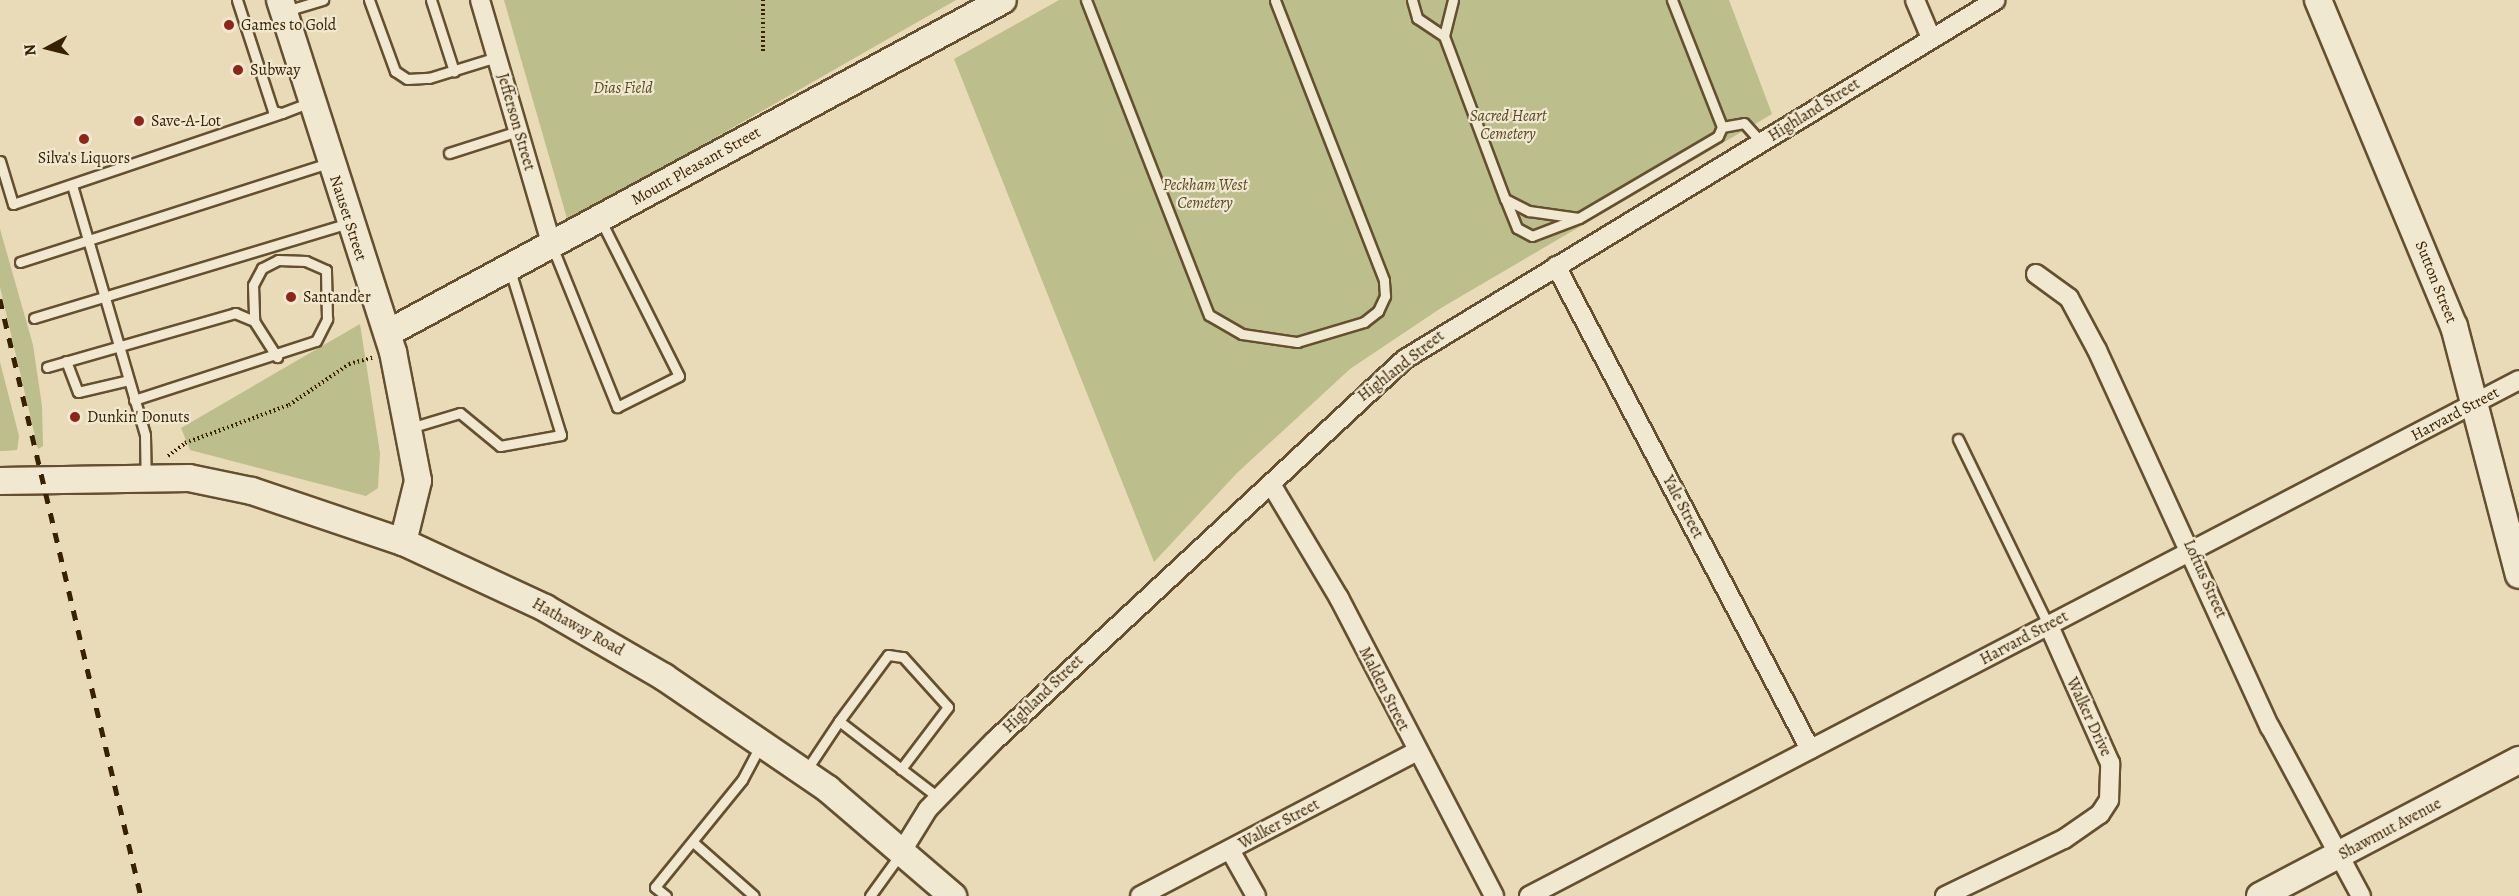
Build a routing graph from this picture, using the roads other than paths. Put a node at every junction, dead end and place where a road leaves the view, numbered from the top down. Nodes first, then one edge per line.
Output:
1 (237, 0) edge
2 (323, 0) edge
3 (369, 0) edge
4 (431, 0) edge
5 (480, 0) edge
6 (1003, 0) edge
7 (1086, 0) edge
8 (1275, 0) edge
9 (1412, 0) edge
10 (1453, 0) edge
11 (1672, 0) edge
12 (1915, 0) edge
13 (1996, 0) edge
14 (2318, 0) edge
15 (282, 6) edge
16 (1444, 36) junction
17 (1931, 38) junction
18 (497, 57) junction
19 (454, 71) junction
20 (311, 102) junction
21 (278, 112) junction
22 (1722, 127) junction
23 (518, 131) junction
24 (1761, 142) junction
25 (449, 153) dead end
26 (0, 161) edge
27 (330, 163) junction
28 (72, 185) junction
29 (1505, 199) junction
30 (1579, 218) junction
31 (600, 219) junction
32 (348, 223) junction
33 (88, 241) junction
34 (551, 243) junction
35 (20, 262) dead end
36 (1556, 266) junction
37 (510, 267) junction
38 (2036, 274) dead end
39 (104, 295) junction
40 (34, 318) dead end
41 (254, 321) junction
42 (391, 343) junction
43 (118, 345) junction
44 (278, 357) junction
45 (66, 361) junction
46 (47, 367) dead end
47 (129, 380) junction
48 (2519, 380) edge
49 (134, 400) junction
50 (2475, 405) junction
51 (410, 428) junction
52 (1958, 439) dead end
53 (146, 474) junction
54 (0, 481) edge
55 (1271, 484) junction
56 (403, 542) junction
57 (2193, 550) junction
58 (2519, 575) edge
59 (2048, 624) junction
60 (839, 721) junction
61 (763, 742) junction
62 (1810, 749) junction
63 (1416, 752) junction
64 (2519, 760) edge
65 (902, 768) junction
66 (805, 772) junction
67 (939, 798) junction
68 (693, 842) junction
69 (1230, 850) junction
70 (902, 851) junction
71 (2337, 856) junction
72 (656, 887) junction
73 (648, 896) edge
74 (666, 896) edge
75 (754, 896) edge
76 (870, 896) edge
77 (953, 896) edge
78 (1140, 896) edge
79 (1256, 896) edge
80 (1494, 896) edge
81 (1529, 896) edge
82 (1945, 896) edge
83 (2260, 896) edge
84 (2361, 896) edge

1 - 21 lane
2 - 15 lane
3 - 19 lane
4 - 19 lane
5 - 18 street, Jefferson Street
6 - 31 main road, Mount Pleasant Street
7 - 8 lane
9 - 16 lane
10 - 16 lane
11 - 22 lane
12 - 17 street
13 - 17 street, Highland Street
14 - 50 main road, Sutton Street
15 - 20 main road, Nauset Street
16 - 29 lane
17 - 24 street, Highland Street
18 - 19 lane
18 - 23 street, Jefferson Street
20 - 21 lane
20 - 27 main road, Nauset Street
21 - 28 lane
22 - 24 lane
22 - 30 lane
23 - 25 lane
23 - 34 street, Jefferson Street
24 - 36 street, Highland Street
26 - 28 lane
27 - 32 main road, Nauset Street
27 - 33 lane
28 - 33 lane
29 - 30 lane
29 - 30 lane
31 - 34 main road, Mount Pleasant Street
31 - 34 lane
32 - 39 lane
32 - 42 main road, Nauset Street
33 - 35 lane
33 - 39 lane
34 - 37 main road, Mount Pleasant Street
36 - 55 street, Highland Street
36 - 62 street, Yale Street
37 - 42 main road, Mount Pleasant Street
37 - 51 lane
38 - 57 street, Loftus Street
39 - 40 lane
39 - 43 lane
41 - 43 lane
41 - 44 lane
41 - 44 lane
42 - 51 main road, Nauset Street
43 - 45 lane
43 - 47 lane
44 - 49 lane
45 - 46 lane
45 - 47 lane
47 - 49 lane
48 - 50 street, Harvard Street
49 - 53 lane
50 - 57 street, Harvard Street
50 - 58 main road, Sutton Street
51 - 56 main road, Nauset Street
52 - 59 lane
53 - 54 main road
53 - 56 main road, Hathaway Road
55 - 63 street, Malden Street
55 - 67 street, Highland Street
56 - 61 main road, Hathaway Road
57 - 59 street, Harvard Street
57 - 71 street, Loftus Street
59 - 62 street, Harvard Street
59 - 82 street, Walker Drive
60 - 65 lane
60 - 65 lane
60 - 66 lane
61 - 66 main road, Hathaway Road
61 - 68 lane
62 - 81 street, Harvard Street
63 - 69 street, Walker Street
63 - 80 street, Malden Street
64 - 71 main road, Shawmut Avenue
65 - 67 lane
66 - 70 main road, Hathaway Road
67 - 70 street, Highland Street
68 - 72 lane
68 - 75 lane
69 - 78 street, Walker Street
69 - 79 street
70 - 76 lane
70 - 77 main road, Hathaway Road
71 - 83 main road, Shawmut Avenue
71 - 84 street, Loftus Street
72 - 73 lane
72 - 74 lane

